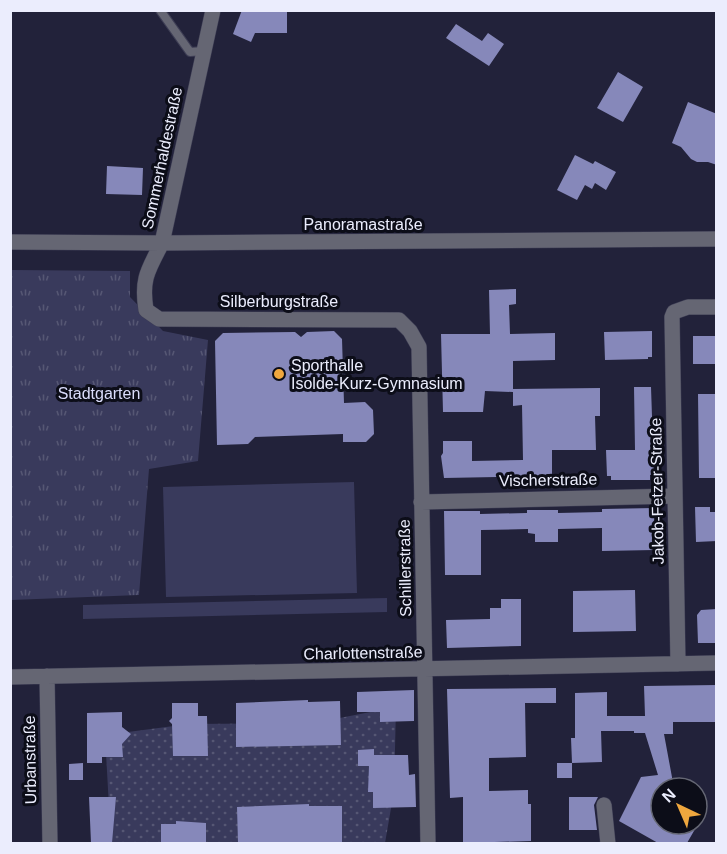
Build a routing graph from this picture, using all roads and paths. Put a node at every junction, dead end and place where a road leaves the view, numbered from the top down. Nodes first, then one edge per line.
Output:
1 (160, 10) edge
2 (213, 10) edge
3 (204, 51) junction
4 (717, 239) edge
5 (10, 242) edge
6 (162, 243) junction
7 (717, 307) edge
8 (146, 310) joint
9 (410, 331) joint
10 (675, 496) junction
11 (421, 502) junction
12 (717, 663) edge
13 (678, 664) junction
14 (425, 670) junction
15 (47, 676) junction
16 (10, 677) edge
17 (604, 805) dead end
18 (50, 843) edge
19 (428, 843) edge
20 (609, 843) edge

1 - 3 lane
2 - 3 street, Sommerhaldestraße
3 - 6 street, Sommerhaldestraße
4 - 6 street, Panoramastraße
5 - 6 street, Panoramastraße
6 - 8 street, Sommerhaldestraße
7 - 10 street, Jakob-Fetzer-Straße
8 - 9 street, Silberburgstraße
9 - 11 street, Schillerstraße
10 - 11 street, Vischerstraße
10 - 13 street, Jakob-Fetzer-Straße
11 - 14 street, Schillerstraße
12 - 13 street, Charlottenstraße
13 - 14 street, Charlottenstraße
14 - 15 street, Charlottenstraße
14 - 19 street, Schillerstraße
15 - 16 street, Charlottenstraße
15 - 18 street, Urbanstraße
17 - 20 street

